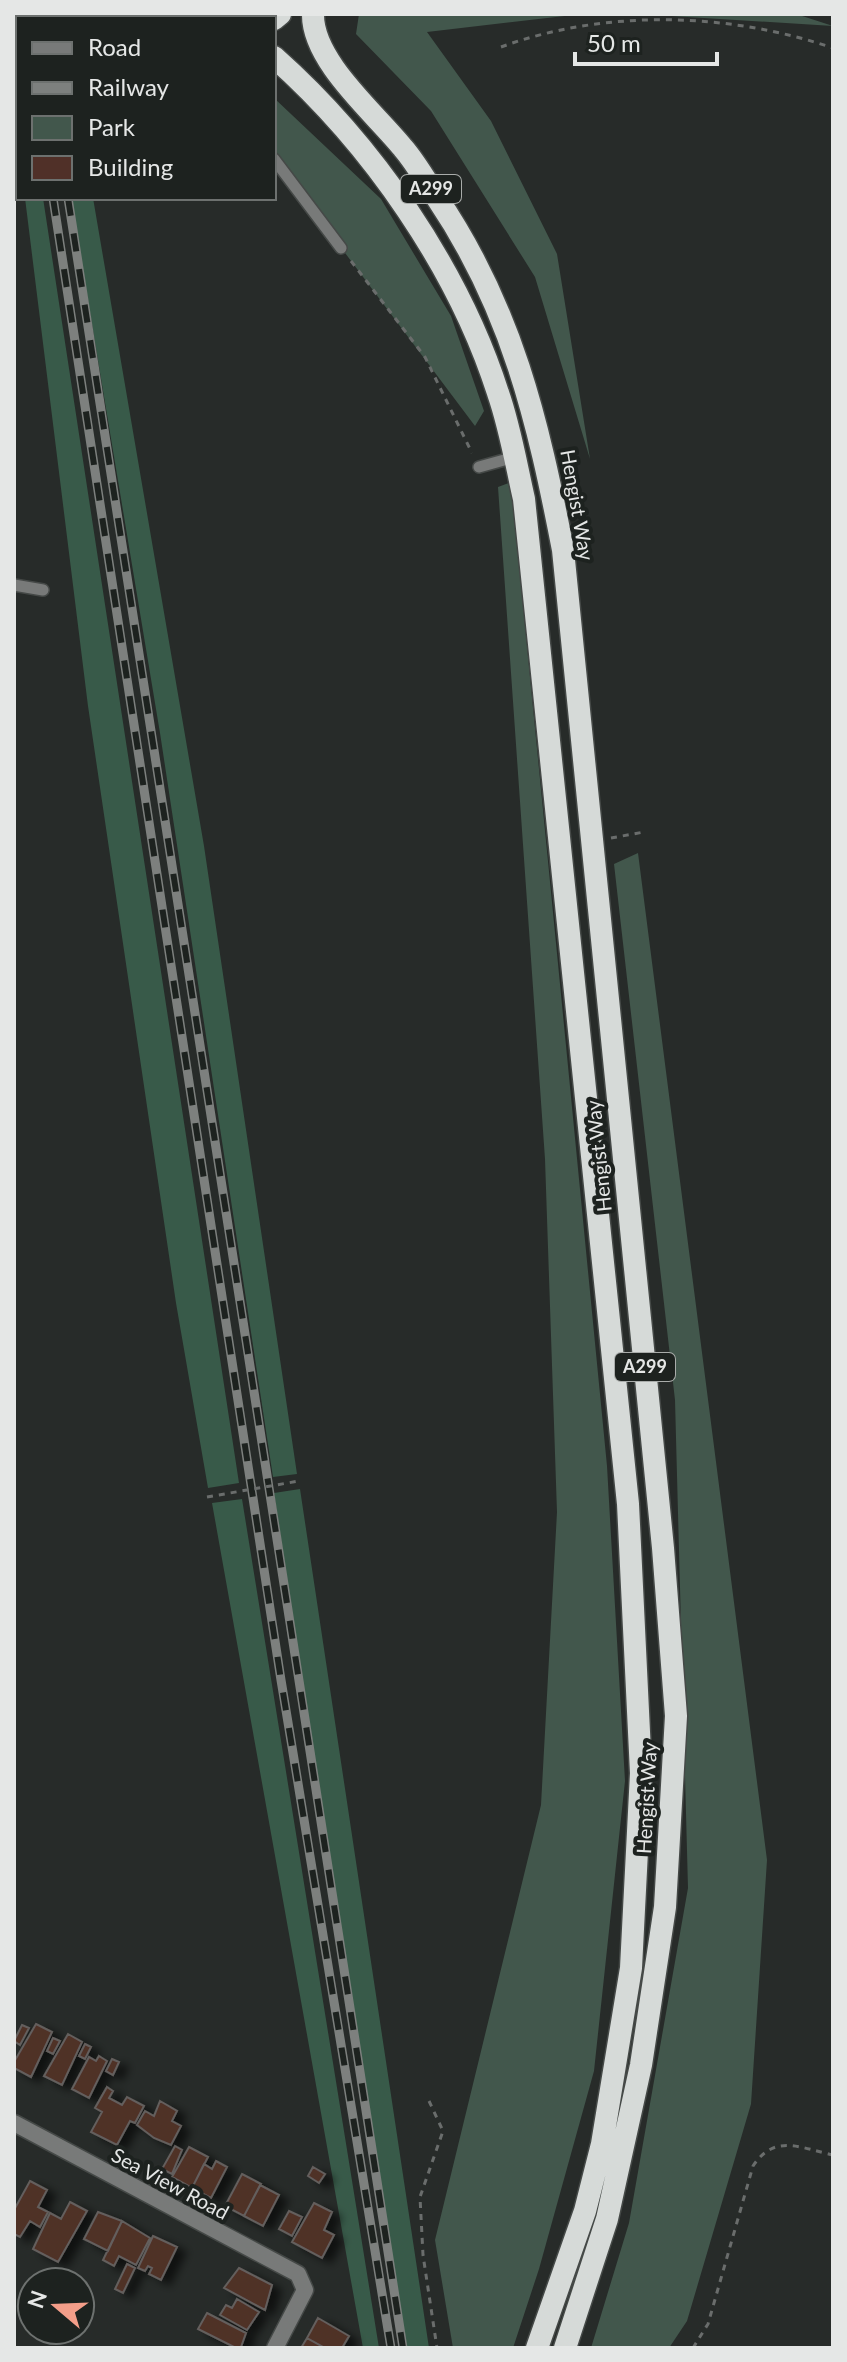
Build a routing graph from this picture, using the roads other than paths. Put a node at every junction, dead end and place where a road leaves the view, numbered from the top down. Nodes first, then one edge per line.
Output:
1 (313, 14) edge
2 (276, 59) edge
3 (276, 162) edge
4 (341, 248) road end
5 (515, 457) junction
6 (479, 467) road end
7 (14, 585) edge
8 (43, 590) dead end
9 (14, 2123) edge
10 (275, 2348) edge
11 (537, 2348) edge
12 (565, 2348) edge

1 - 12 highway, Hengist Way / A299
2 - 5 highway, Hengist Way / A299
3 - 4 lane
5 - 6 lane
5 - 11 highway, Hengist Way / A299
7 - 8 lane
9 - 10 street, Sea View Road

